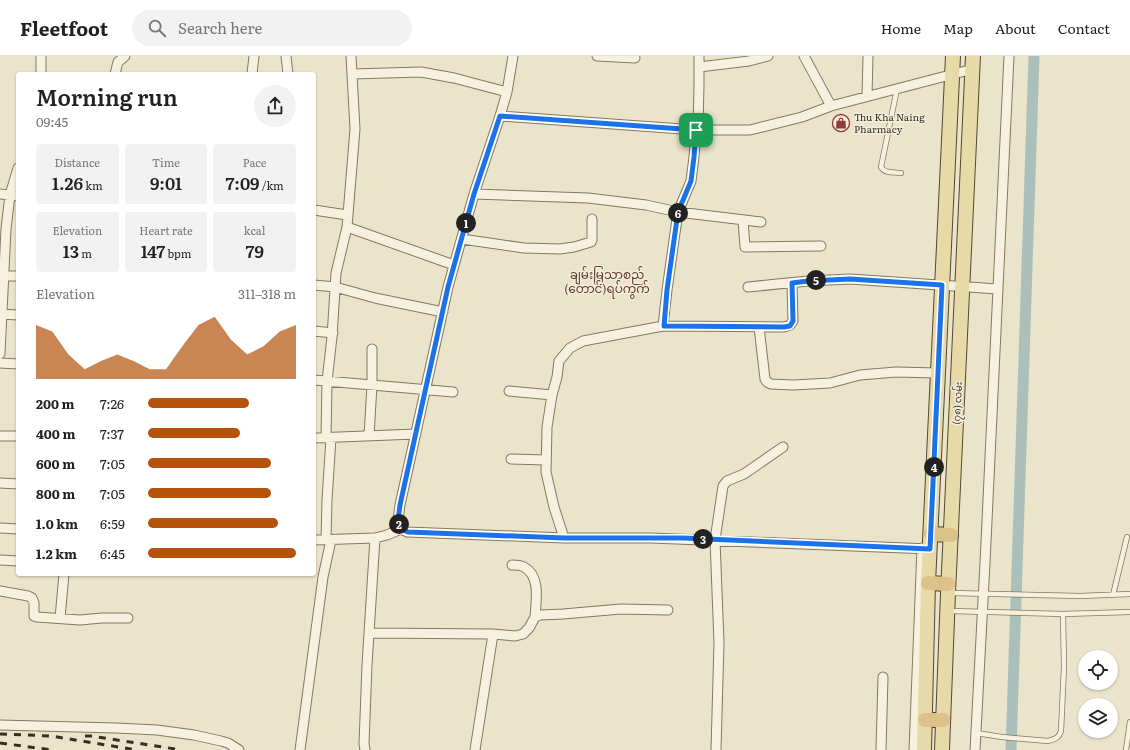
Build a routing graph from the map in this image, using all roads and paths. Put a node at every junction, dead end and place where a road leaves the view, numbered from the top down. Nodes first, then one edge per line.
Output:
1 (41, 56) edge
2 (124, 56) edge
3 (254, 56) edge
4 (286, 56) edge
5 (351, 56) edge
6 (513, 56) edge
7 (597, 56) edge
8 (699, 56) edge
9 (768, 56) edge
10 (804, 56) edge
11 (868, 56) edge
12 (953, 56) edge
13 (1009, 56) edge
14 (635, 58) dead end
15 (973, 63) edge
16 (699, 67) junction
17 (41, 72) edge
18 (116, 72) edge
19 (252, 72) edge
20 (288, 72) edge
21 (352, 74) junction
22 (953, 74) junction
23 (897, 89) junction
24 (507, 92) junction
25 (868, 96) junction
26 (831, 106) junction
27 (500, 116) junction
28 (697, 130) junction
29 (901, 173) dead end
30 (16, 182) edge
31 (0, 194) edge
32 (474, 194) junction
33 (14, 196) edge
34 (316, 210) edge
35 (678, 212) junction
36 (347, 215) junction
37 (592, 219) dead end
38 (743, 220) junction
39 (761, 222) dead end
40 (347, 227) junction
41 (3, 229) edge
42 (462, 239) junction
43 (821, 246) dead end
44 (454, 265) junction
45 (2, 270) edge
46 (16, 275) edge
47 (792, 283) junction
48 (316, 285) edge
49 (942, 285) junction
50 (335, 286) junction
51 (962, 286) junction
52 (748, 287) dead end
53 (998, 289) junction
54 (443, 312) junction
55 (1, 314) edge
56 (16, 315) edge
57 (664, 326) junction
58 (759, 326) junction
59 (316, 331) edge
60 (333, 333) junction
61 (372, 349) dead end
62 (0, 354) edge
63 (0, 363) edge
64 (16, 364) edge
65 (938, 373) junction
66 (316, 380) edge
67 (327, 381) junction
68 (372, 385) junction
69 (426, 390) junction
70 (509, 391) dead end
71 (453, 392) dead end
72 (552, 394) junction
73 (416, 434) junction
74 (0, 436) edge
75 (16, 436) edge
76 (369, 436) junction
77 (316, 438) edge
78 (329, 438) junction
79 (783, 447) dead end
80 (511, 459) dead end
81 (546, 460) junction
82 (0, 483) edge
83 (16, 484) edge
84 (0, 528) edge
85 (16, 529) edge
86 (401, 529) junction
87 (931, 534) junction
88 (951, 535) junction
89 (1127, 537) dead end
90 (375, 538) junction
91 (564, 538) junction
92 (316, 540) edge
93 (328, 540) junction
94 (715, 540) junction
95 (926, 549) junction
96 (0, 560) edge
97 (16, 561) edge
98 (512, 565) dead end
99 (64, 576) edge
100 (928, 583) junction
101 (948, 588) junction
102 (0, 591) edge
103 (1130, 594) edge
104 (983, 595) junction
105 (1113, 595) junction
106 (668, 610) dead end
107 (947, 610) junction
108 (982, 612) junction
109 (1130, 612) edge
110 (1063, 614) junction
111 (534, 617) junction
112 (60, 618) junction
113 (128, 618) dead end
114 (369, 633) junction
115 (493, 634) junction
116 (883, 677) dead end
117 (925, 720) junction
118 (943, 720) junction
119 (1130, 722) edge
120 (0, 725) edge
121 (976, 734) junction
122 (240, 750) edge
123 (300, 750) edge
124 (365, 750) edge
125 (475, 750) edge
126 (716, 750) edge
127 (881, 750) edge
128 (914, 750) edge
129 (924, 750) edge
130 (942, 750) edge
131 (975, 750) edge
132 (1126, 750) edge

1 - 17 street
2 - 18 street
3 - 19 street
4 - 20 street
5 - 21 street
6 - 24 street
7 - 14 street
8 - 16 street
9 - 16 street
10 - 26 street
11 - 25 street
12 - 22 main road, (၇၈) လမ်း
13 - 53 street
15 - 22 street
15 - 51 main road, (၇၈) လမ်း
16 - 28 street
21 - 24 street
21 - 36 street
22 - 23 street
22 - 49 main road, (၇၈) လမ်း
23 - 25 street
23 - 29 lane
24 - 27 street
25 - 26 street
26 - 28 street
27 - 28 street
27 - 32 street
28 - 35 street
30 - 33 street
31 - 33 street
32 - 35 street
32 - 42 street
33 - 41 street
34 - 36 street
35 - 38 street
35 - 57 street
36 - 40 street
37 - 42 street
38 - 39 street
38 - 43 street
40 - 44 street
40 - 50 street
41 - 45 street
42 - 44 street
44 - 54 street
45 - 46 street
45 - 55 street
47 - 49 street
47 - 52 street
47 - 58 street
48 - 50 street
49 - 51 street
49 - 65 main road, (၇၈) လမ်း
50 - 54 street
50 - 60 street
51 - 53 street
51 - 88 main road, (၇၈) လမ်း
53 - 104 street
54 - 69 street
55 - 56 street
55 - 62 street
57 - 58 street
57 - 72 street
58 - 65 street
59 - 60 street
60 - 67 street
61 - 68 street
63 - 64 street
65 - 87 main road, (၇၈) လမ်း
66 - 67 street
67 - 68 street
67 - 78 street
68 - 69 street
68 - 76 street
69 - 71 street
69 - 73 street
70 - 72 street
72 - 81 street
73 - 76 street
73 - 86 street
74 - 75 street
76 - 78 street
77 - 78 street
78 - 93 street
79 - 94 street
80 - 81 street
81 - 91 street
82 - 83 street
84 - 85 street
86 - 90 street
86 - 91 street
87 - 88 highway
87 - 95 main road, (၇၈) လမ်း
88 - 101 main road, (၇၈) လမ်း
89 - 105 lane
90 - 93 street
90 - 114 street
91 - 94 street
92 - 93 street
93 - 123 street
94 - 95 street
94 - 126 street
95 - 100 main road, (၇၈) လမ်း
95 - 128 street
96 - 97 street
98 - 111 street
99 - 112 street
100 - 101 highway
100 - 117 main road, (၇၈) လမ်း
101 - 104 lane
101 - 107 main road, (၇၈) လမ်း
102 - 112 street
103 - 105 lane
104 - 105 lane
104 - 108 street
106 - 111 street
107 - 108 lane
107 - 118 main road, (၇၈) လမ်း
108 - 110 lane
108 - 121 street
109 - 110 lane
110 - 121 lane
111 - 115 street
112 - 113 street
114 - 115 street
114 - 124 street
115 - 125 street
116 - 127 street
117 - 118 highway
117 - 129 main road, (၇၈) လမ်း
118 - 130 main road, (၇၈) လမ်း
119 - 132 lane
120 - 122 street
121 - 131 street

